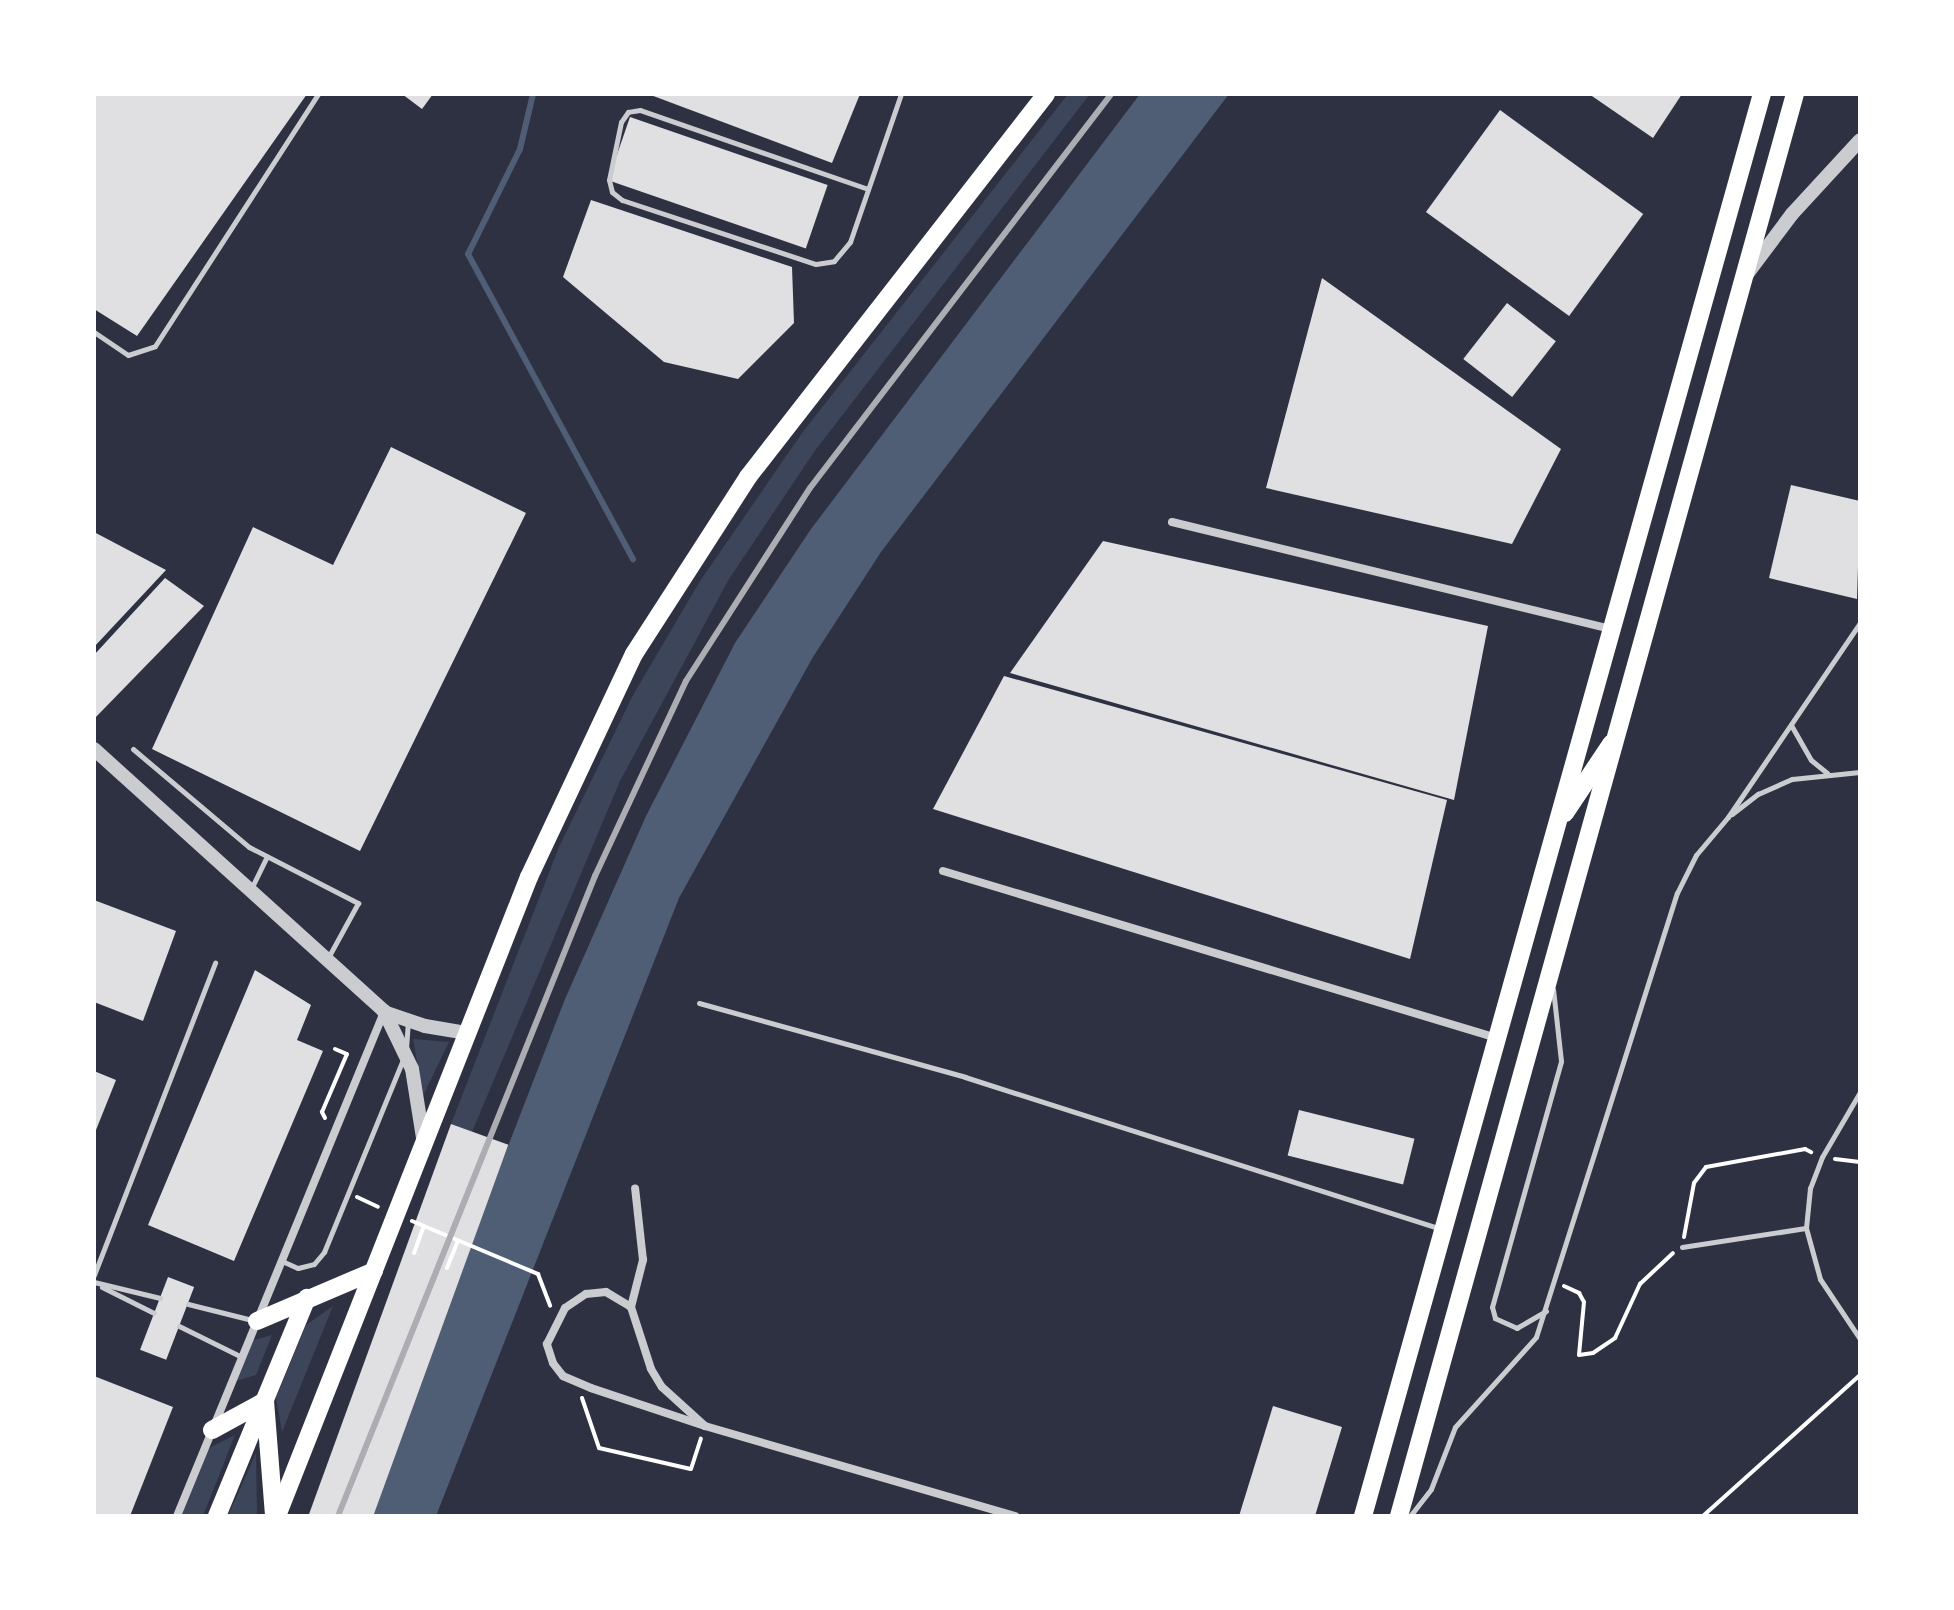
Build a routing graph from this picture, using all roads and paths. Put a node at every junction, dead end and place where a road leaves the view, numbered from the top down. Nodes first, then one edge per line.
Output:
1 (318, 94) edge
2 (901, 94) edge
3 (1046, 94) edge
4 (1762, 94) edge
5 (1795, 94) edge
6 (1860, 140) edge
7 (868, 189) junction
8 (1744, 278) junction
9 (94, 332) edge
10 (1172, 522) dead end
11 (1860, 623) edge
12 (1611, 629) junction
13 (1791, 724) junction
14 (1620, 731) junction
15 (94, 749) edge
16 (133, 749) dead end
17 (1860, 772) edge
18 (1827, 773) junction
19 (1728, 817) junction
20 (1555, 829) junction
21 (267, 856) junction
22 (943, 871) dead end
23 (250, 891) junction
24 (327, 960) junction
25 (215, 963) dead end
26 (1551, 974) junction
27 (699, 1003) dead end
28 (384, 1011) junction
29 (408, 1021) junction
30 (467, 1033) junction
31 (1497, 1038) junction
32 (406, 1050) junction
33 (347, 1054) dead end
34 (1860, 1092) edge
35 (322, 1112) dead end
36 (424, 1144) junction
37 (1822, 1157) junction
38 (1860, 1162) edge
39 (635, 1188) dead end
40 (358, 1197) dead end
41 (385, 1210) dead end
42 (399, 1216) dead end
43 (424, 1226) junction
44 (1806, 1228) junction
45 (1443, 1229) junction
46 (458, 1241) junction
47 (1682, 1247) junction
48 (414, 1253) dead end
49 (282, 1261) junction
50 (447, 1268) dead end
51 (374, 1271) junction
52 (538, 1274) dead end
53 (94, 1275) edge
54 (94, 1282) edge
55 (1556, 1284) junction
56 (160, 1298) dead end
57 (307, 1298) junction
58 (188, 1304) dead end
59 (631, 1307) junction
60 (1547, 1311) junction
61 (154, 1313) dead end
62 (257, 1321) junction
63 (179, 1326) dead end
64 (1860, 1339) edge
65 (242, 1357) junction
66 (1860, 1375) edge
67 (265, 1401) junction
68 (705, 1426) junction
69 (212, 1430) junction
70 (599, 1448) dead end
71 (177, 1516) edge
72 (217, 1516) edge
73 (276, 1516) edge
74 (1015, 1516) edge
75 (1363, 1516) edge
76 (1399, 1516) edge
77 (1410, 1516) edge
78 (1703, 1516) edge

1 - 9 lane
2 - 7 lane
3 - 30 highway
4 - 12 highway
5 - 8 highway
6 - 8 street
7 - 7 lane
8 - 14 highway
10 - 12 street
11 - 13 lane
12 - 20 highway
13 - 18 lane
13 - 19 lane
14 - 20 highway
14 - 26 highway
15 - 23 street
16 - 21 lane
17 - 18 lane
18 - 19 lane
19 - 55 lane
20 - 31 highway
21 - 23 lane
21 - 24 lane
22 - 31 street
23 - 24 street
24 - 28 street
25 - 53 lane
26 - 60 lane
26 - 76 highway
27 - 45 lane
28 - 29 street
28 - 32 street
28 - 49 street
29 - 30 street
29 - 32 lane
30 - 36 highway
31 - 45 highway
32 - 36 street
32 - 49 lane
33 - 35 path
34 - 37 lane
36 - 51 highway
37 - 38 path
37 - 44 lane
37 - 47 path
39 - 59 street
40 - 41 path
42 - 43 path
43 - 46 path
43 - 48 path
44 - 47 lane
44 - 64 lane
45 - 75 highway
46 - 50 path
46 - 52 path
47 - 55 path
49 - 62 street
51 - 57 highway
51 - 73 highway
54 - 56 lane
54 - 61 lane
55 - 60 lane
57 - 62 highway
57 - 67 highway
58 - 62 lane
59 - 68 street
59 - 68 street
60 - 77 lane
62 - 65 street
63 - 65 lane
65 - 69 street
66 - 78 path
67 - 69 highway
67 - 72 highway
67 - 73 highway
68 - 70 path
68 - 74 street
69 - 71 street

